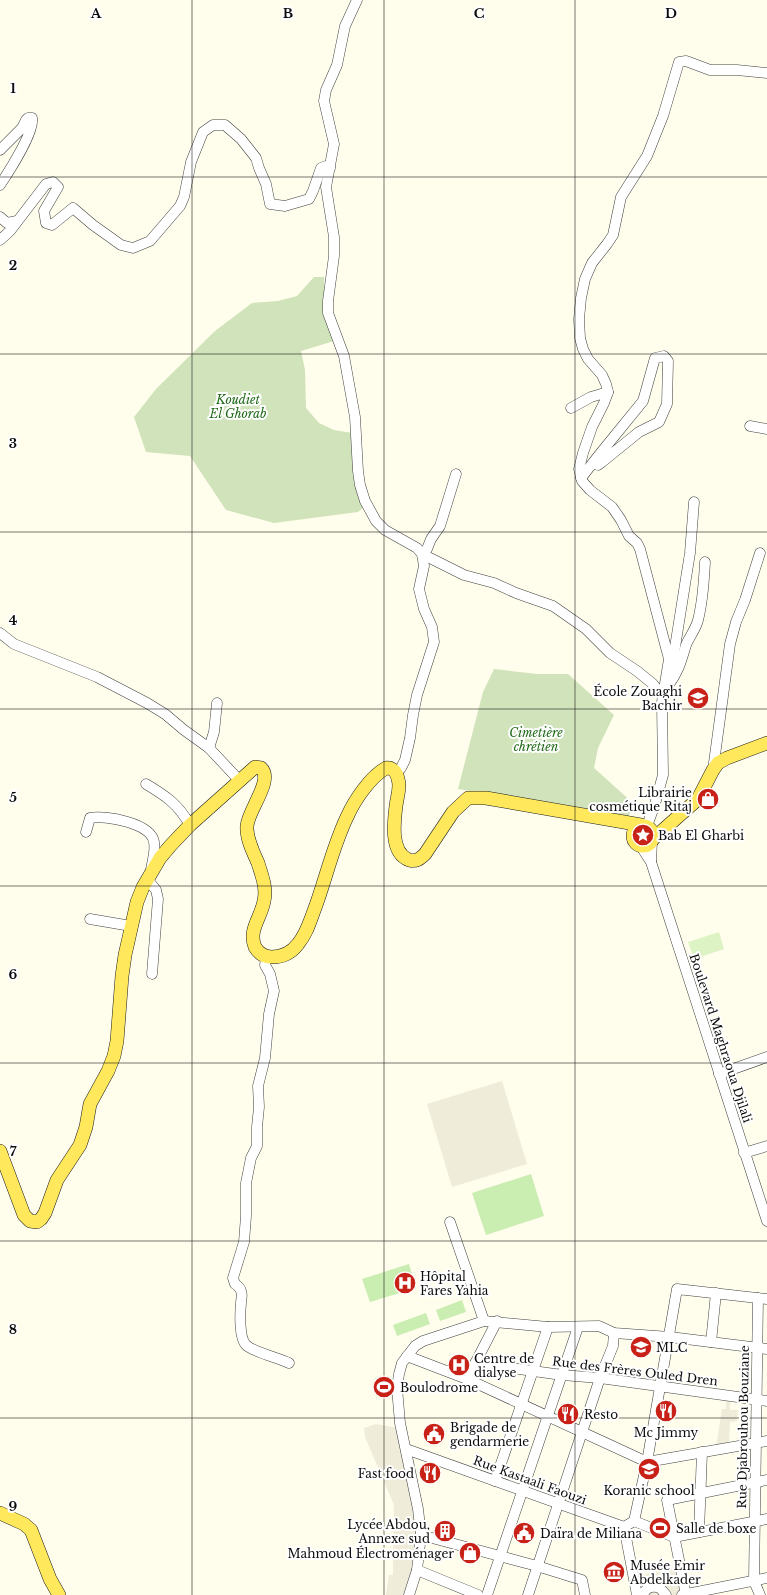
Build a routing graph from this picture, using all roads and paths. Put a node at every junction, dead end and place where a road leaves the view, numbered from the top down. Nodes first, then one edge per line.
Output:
1 (357, 0) edge
2 (767, 73) edge
3 (0, 150) edge
4 (330, 168) junction
5 (0, 185) edge
6 (0, 217) edge
7 (17, 221) junction
8 (1, 242) edge
9 (608, 392) junction
10 (571, 408) dead end
11 (750, 426) dead end
12 (767, 429) edge
13 (593, 463) junction
14 (456, 474) dead end
15 (581, 478) junction
16 (694, 502) dead end
17 (760, 553) dead end
18 (422, 554) junction
19 (705, 562) dead end
20 (2, 638) edge
21 (667, 687) junction
22 (663, 697) junction
23 (218, 703) dead end
24 (767, 743) edge
25 (209, 748) junction
26 (713, 770) junction
27 (396, 773) junction
28 (240, 780) junction
29 (146, 784) dead end
30 (610, 820) junction
31 (190, 825) junction
32 (649, 831) junction
33 (86, 832) dead end
34 (637, 843) junction
35 (651, 862) junction
36 (149, 876) junction
37 (90, 919) dead end
38 (131, 926) junction
39 (266, 957) junction
40 (152, 974) dead end
41 (766, 1059) edge
42 (719, 1074) junction
43 (767, 1146) edge
44 (0, 1151) edge
45 (744, 1153) junction
46 (767, 1221) edge
47 (450, 1222) dead end
48 (716, 1293) junction
49 (762, 1298) edge
50 (484, 1321) junction
51 (496, 1321) junction
52 (548, 1327) junction
53 (578, 1328) junction
54 (614, 1333) junction
55 (670, 1338) junction
56 (711, 1342) junction
57 (762, 1349) edge
58 (407, 1356) junction
59 (289, 1363) dead end
60 (475, 1363) junction
61 (533, 1371) junction
62 (562, 1375) junction
63 (600, 1378) junction
64 (467, 1379) junction
65 (660, 1386) junction
66 (756, 1399) junction
67 (767, 1400) edge
68 (521, 1404) junction
69 (547, 1416) junction
70 (582, 1432) junction
71 (767, 1441) edge
72 (755, 1443) junction
73 (406, 1450) junction
74 (702, 1452) junction
75 (647, 1462) junction
76 (767, 1480) edge
77 (495, 1481) junction
78 (756, 1482) junction
79 (522, 1491) junction
80 (700, 1493) junction
81 (558, 1504) junction
82 (0, 1513) edge
83 (767, 1519) edge
84 (634, 1521) junction
85 (755, 1521) junction
86 (624, 1527) junction
87 (699, 1532) junction
88 (421, 1535) junction
89 (674, 1537) junction
90 (500, 1556) junction
91 (538, 1566) junction
92 (417, 1570) junction
93 (767, 1578) edge
94 (754, 1580) junction
95 (59, 1595) edge
96 (408, 1595) edge
97 (478, 1595) edge
98 (487, 1595) edge
99 (528, 1595) edge
100 (585, 1595) edge
101 (637, 1595) edge
102 (643, 1595) edge
103 (666, 1595) edge
104 (685, 1595) edge
105 (760, 1595) edge

1 - 4 street
2 - 9 street
3 - 5 street
4 - 7 street
4 - 18 street
6 - 7 street
7 - 8 street
9 - 10 street
9 - 15 street
11 - 12 street
13 - 13 street
13 - 15 street
14 - 18 street
15 - 22 street
16 - 21 street
17 - 26 street
18 - 22 street
18 - 27 street
19 - 21 street
20 - 25 street
21 - 22 street
22 - 32 street
23 - 25 street
24 - 26 main road
25 - 28 street
26 - 32 main road
27 - 30 main road
27 - 39 main road
28 - 31 main road
28 - 39 main road
29 - 31 street
30 - 32 main road
30 - 34 main road
31 - 36 main road
32 - 34 main road
32 - 34 main road
32 - 35 street
33 - 36 street
34 - 35 street
35 - 42 street, Boulevard Maghraoua Djilali
36 - 38 main road
36 - 40 street
37 - 38 street
38 - 44 main road
39 - 59 street
41 - 42 street
42 - 45 street, Boulevard Maghraoua Djilali
43 - 45 street
45 - 46 street, Boulevard Maghraoua Djilali
47 - 50 street
48 - 49 street
48 - 55 street
48 - 56 street
49 - 57 street, Rue Djabrouhou Bouziane
50 - 51 street
50 - 58 street
51 - 52 street
51 - 60 street
52 - 53 street
52 - 61 street
53 - 54 street
53 - 62 street
54 - 55 street
54 - 63 street
55 - 56 street
55 - 65 street
56 - 57 street
57 - 66 street, Rue Djabrouhou Bouziane
58 - 64 street
58 - 73 street
60 - 61 street, Rue des Frères Ouled Dren
60 - 64 street
61 - 62 street, Rue des Frères Ouled Dren
61 - 68 street
62 - 63 street, Rue des Frères Ouled Dren
62 - 69 street
63 - 65 street, Rue des Frères Ouled Dren
63 - 70 street
64 - 68 street
65 - 66 street, Rue des Frères Ouled Dren
65 - 75 street
66 - 67 street, Rue des Frères Ouled Dren
66 - 72 street, Rue Djabrouhou Bouziane
68 - 69 street
68 - 77 street
69 - 70 street
69 - 79 street
70 - 75 street
70 - 81 street
71 - 72 street
72 - 74 street
72 - 78 street, Rue Djabrouhou Bouziane
73 - 77 street, Rue Kastaali Faouzi
73 - 88 street
74 - 75 street
74 - 80 street
75 - 84 street
76 - 78 street
77 - 79 street, Rue Kastaali Faouzi
78 - 80 street
78 - 85 street, Rue Djabrouhou Bouziane
79 - 81 street, Rue Kastaali Faouzi
79 - 90 street
80 - 87 street
80 - 89 street
81 - 86 street, Rue Kastaali Faouzi
81 - 91 street
82 - 95 main road
83 - 85 street
84 - 86 street
84 - 89 street
85 - 87 street
85 - 94 street, Rue Djabrouhou Bouziane
86 - 101 street
87 - 89 street
88 - 90 street
88 - 92 street
89 - 104 street
90 - 91 street
90 - 98 street
91 - 99 street
91 - 100 street
92 - 96 street
92 - 97 street
93 - 94 street
94 - 104 street
94 - 105 street
102 - 103 street

